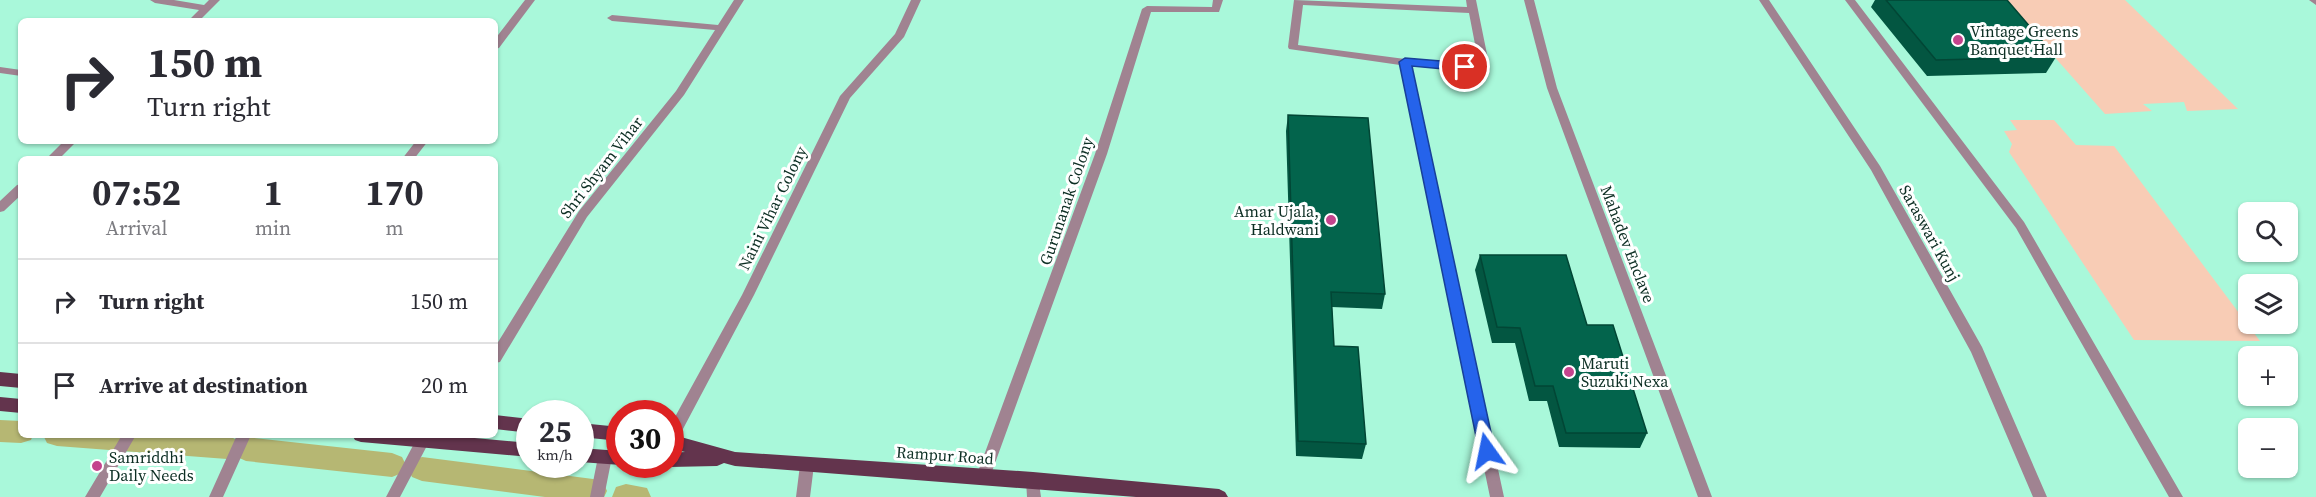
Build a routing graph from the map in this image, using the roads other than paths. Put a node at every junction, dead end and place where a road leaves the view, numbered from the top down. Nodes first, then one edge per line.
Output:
1 (155, 0) edge
2 (215, 0) edge
3 (530, 0) edge
4 (739, 0) edge
5 (916, 0) edge
6 (1218, 0) edge
7 (1529, 0) edge
8 (1764, 0) edge
9 (1850, 0) edge
10 (1298, 1) edge
11 (1472, 5) edge
12 (206, 8) junction
13 (196, 18) edge
14 (612, 18) dead end
15 (721, 28) junction
16 (498, 42) edge
17 (1405, 62) junction
18 (0, 70) edge
19 (18, 72) edge
20 (68, 144) edge
21 (420, 144) edge
22 (54, 156) edge
23 (410, 156) edge
24 (18, 191) edge
25 (0, 208) edge
26 (498, 353) edge
27 (0, 380) edge
28 (18, 381) edge
29 (0, 404) edge
30 (18, 406) edge
31 (684, 415) edge
32 (498, 422) edge
33 (516, 424) edge
34 (127, 438) edge
35 (243, 438) edge
36 (392, 438) edge
37 (423, 441) junction
38 (684, 445) edge
39 (516, 449) edge
40 (735, 459) junction
41 (684, 460) edge
42 (807, 465) junction
43 (606, 474) edge
44 (983, 477) junction
45 (1034, 488) edge
46 (92, 497) edge
47 (216, 497) edge
48 (393, 497) edge
49 (597, 497) edge
50 (803, 497) edge
51 (1219, 497) edge
52 (1497, 497) edge
53 (1705, 497) edge
54 (2040, 497) edge
55 (2176, 497) edge

1 - 12 street
2 - 12 street
3 - 16 street
4 - 15 street, Shri Shyam Vihar
5 - 31 street, Naini Vihar Colony
6 - 44 street, Gurunanak Colony
7 - 53 street, Mahadev Enclave
8 - 54 street, Saraswari Kunj
9 - 55 street
10 - 11 street
10 - 17 street
11 - 17 street
12 - 13 street
14 - 15 street
15 - 26 street, Shri Shyam Vihar
17 - 52 street
18 - 19 street
20 - 22 street
21 - 23 street
24 - 25 street
27 - 28 main road
29 - 30 main road
32 - 33 main road
34 - 46 street
35 - 47 street
36 - 37 main road
37 - 39 main road
37 - 48 street
38 - 40 main road, Rampur Road
40 - 41 main road
40 - 42 main road, Rampur Road
42 - 44 main road, Rampur Road
42 - 50 street
43 - 49 street
44 - 45 main road, Rampur Road
45 - 51 main road, Rampur Road

